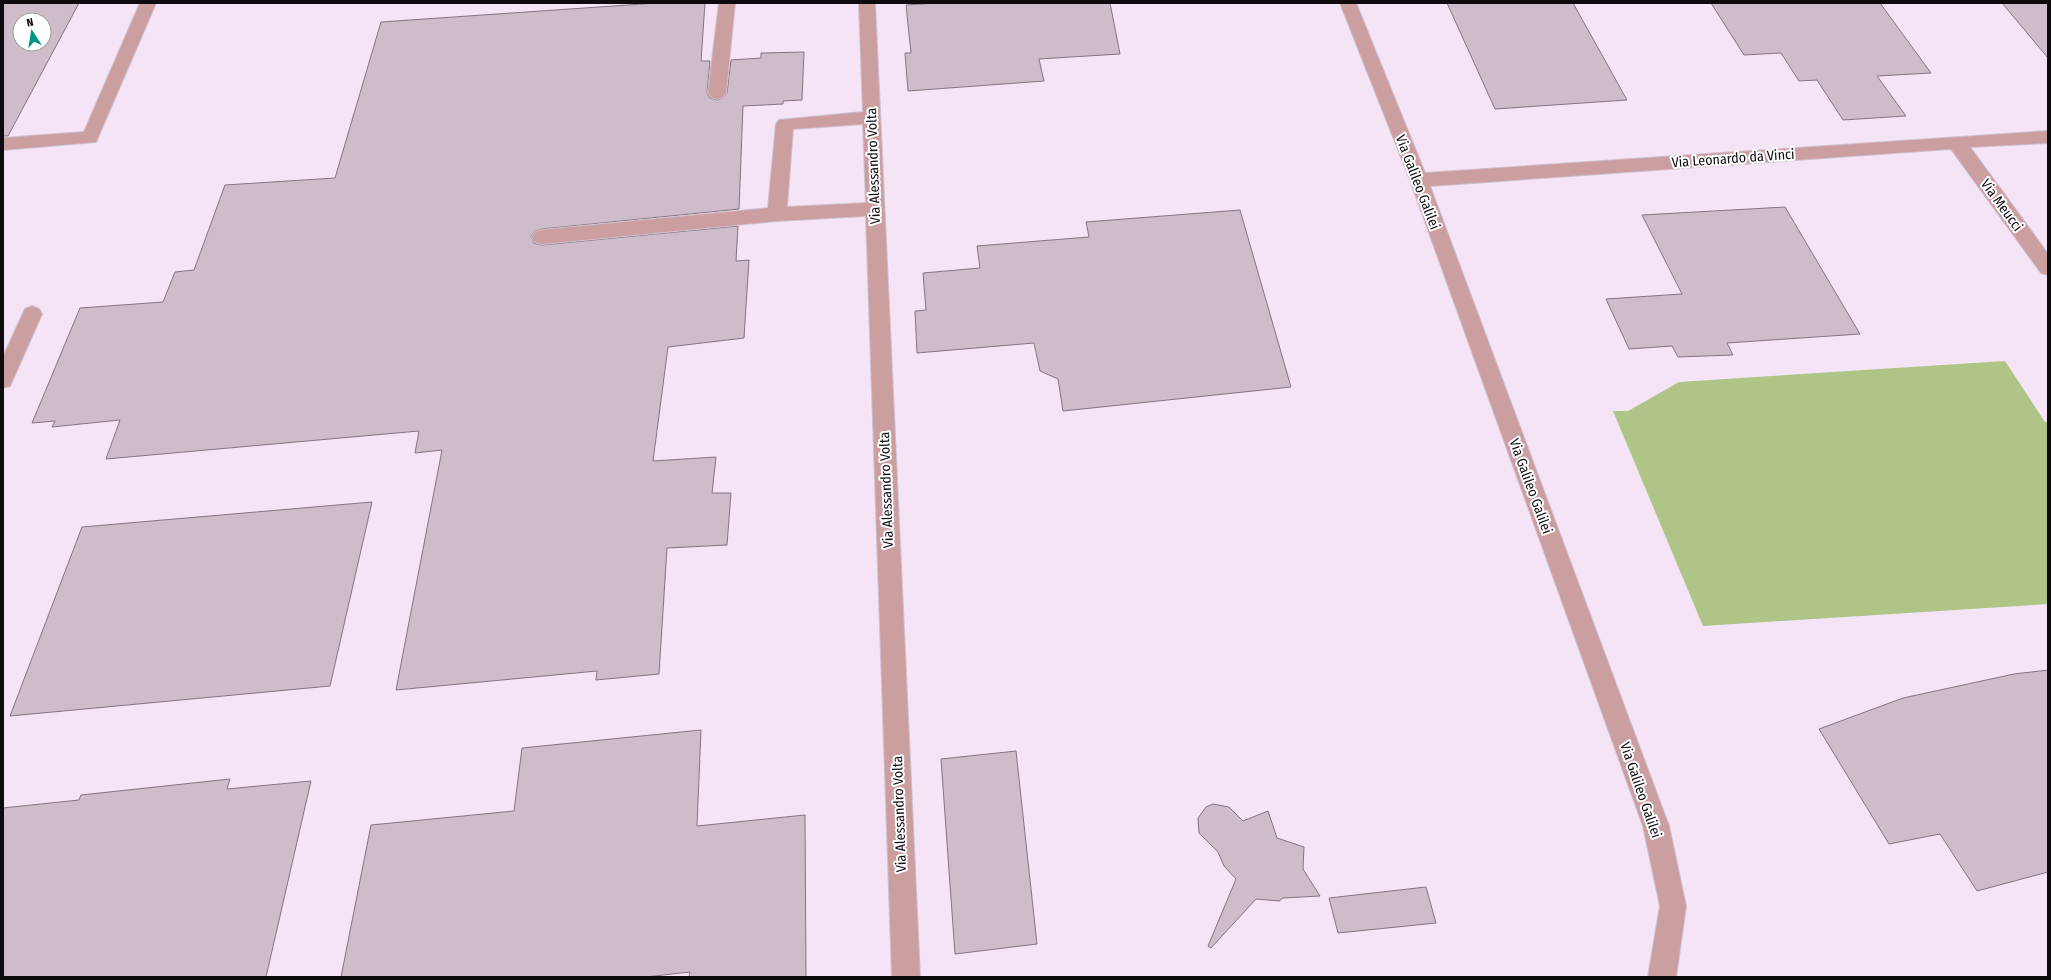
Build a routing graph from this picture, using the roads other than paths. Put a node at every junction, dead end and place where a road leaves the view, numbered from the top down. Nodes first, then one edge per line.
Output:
1 (148, 3) edge
2 (727, 3) edge
3 (867, 3) edge
4 (1348, 3) edge
5 (717, 93) dead end
6 (870, 117) junction
7 (2048, 137) edge
8 (1956, 142) junction
9 (3, 144) edge
10 (1419, 180) junction
11 (874, 209) junction
12 (777, 214) junction
13 (542, 237) dead end
14 (2048, 268) edge
15 (32, 314) dead end
16 (3, 380) edge
17 (906, 977) edge
18 (1662, 977) edge

1 - 9 street
2 - 5 street
3 - 6 street, Via Alessandro Volta
4 - 10 street, Via Galileo Galilei
6 - 11 street, Via Alessandro Volta
6 - 12 street
7 - 8 street, Via Leonardo da Vinci
8 - 10 street, Via Leonardo da Vinci
8 - 14 street, Via Meucci
10 - 18 street, Via Galileo Galilei
11 - 12 street
11 - 17 street, Via Alessandro Volta
12 - 13 street
15 - 16 street

